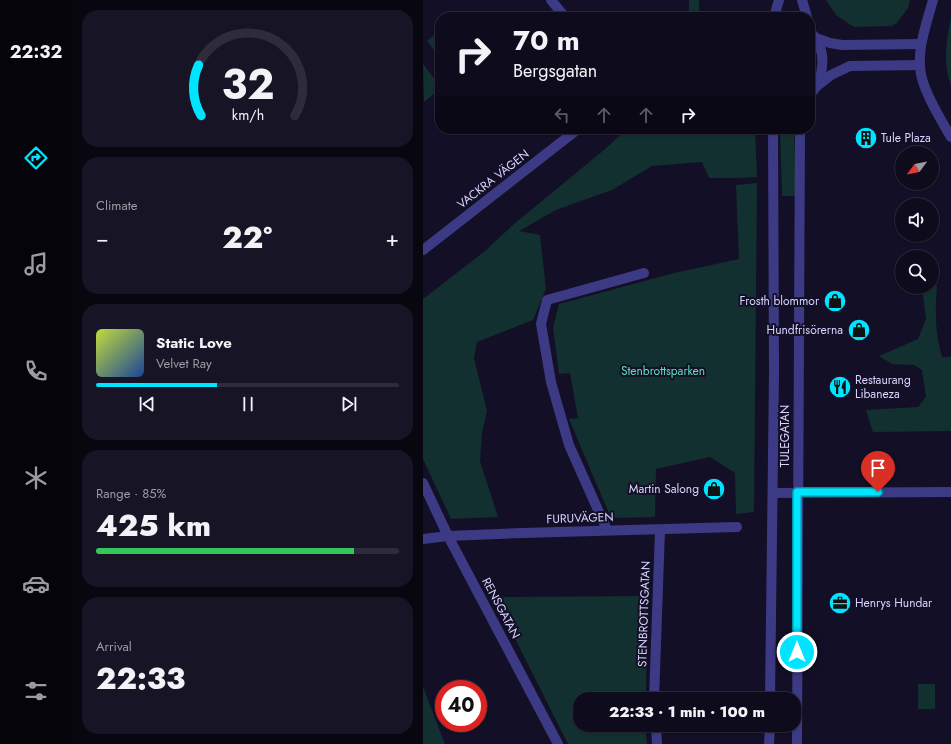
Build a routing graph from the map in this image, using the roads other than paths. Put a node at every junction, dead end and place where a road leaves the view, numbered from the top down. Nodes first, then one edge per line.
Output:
1 (551, 0) edge
2 (779, 0) edge
3 (802, 0) edge
4 (933, 0) edge
5 (561, 12) edge
6 (775, 12) edge
7 (806, 12) edge
8 (815, 35) edge
9 (815, 39) edge
10 (921, 44) junction
11 (920, 65) junction
12 (817, 86) junction
13 (815, 89) edge
14 (572, 134) edge
15 (773, 134) edge
16 (800, 134) edge
17 (951, 137) edge
18 (423, 250) edge
19 (644, 272) dead end
20 (423, 484) edge
21 (773, 492) junction
22 (797, 492) junction
23 (951, 492) edge
24 (737, 527) dead end
25 (607, 530) junction
26 (660, 530) junction
27 (448, 536) junction
28 (423, 539) edge
29 (654, 692) edge
30 (770, 692) edge
31 (656, 732) edge
32 (770, 732) edge
33 (558, 744) edge
34 (657, 744) edge
35 (769, 744) edge
36 (797, 744) edge

1 - 5 street
2 - 6 street
3 - 7 street
4 - 10 street
8 - 10 street
9 - 12 street
10 - 11 street
11 - 12 street
11 - 17 street
12 - 13 street
14 - 18 street, VACKRA VÄGEN
15 - 21 street, TULEGATAN
16 - 22 street, TULEGATAN
19 - 25 street
20 - 27 street, RENSGATAN
21 - 22 street
21 - 30 street, TULEGATAN
22 - 23 street
22 - 36 street, TULEGATAN
24 - 26 street, FURUVÄGEN
25 - 26 street, FURUVÄGEN
25 - 27 street, FURUVÄGEN
26 - 29 street, STENBROTTSGATAN
27 - 28 street, FURUVÄGEN
27 - 33 street, RENSGATAN
31 - 34 street
32 - 35 street

